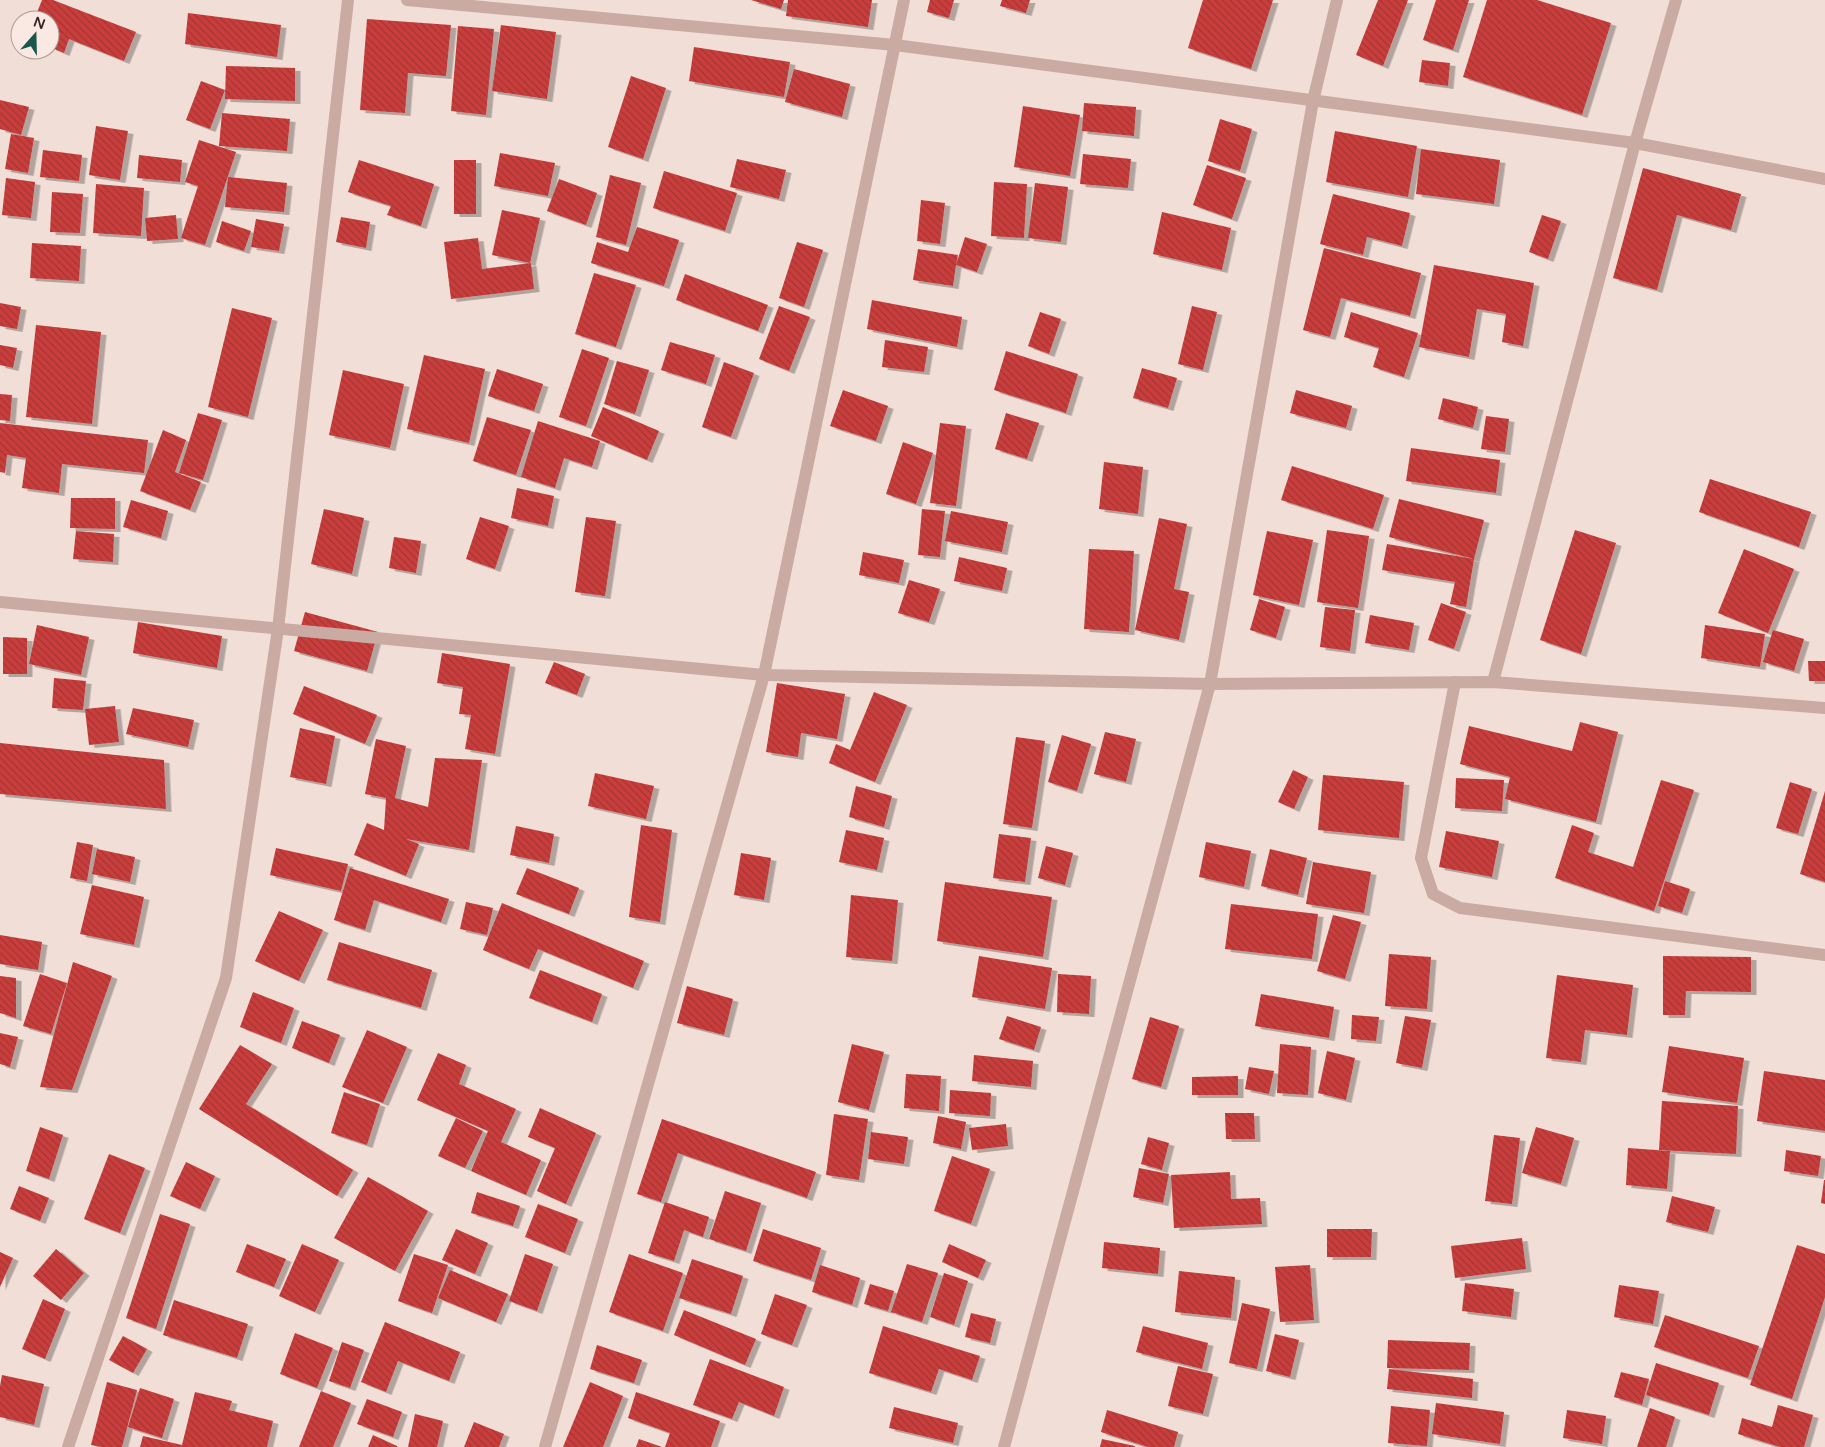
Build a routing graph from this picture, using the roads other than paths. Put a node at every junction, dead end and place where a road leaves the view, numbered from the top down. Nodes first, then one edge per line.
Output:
1 (348, 0) edge
2 (407, 0) edge
3 (904, 0) edge
4 (1337, 0) edge
5 (1676, 0) edge
6 (895, 45) junction
7 (1313, 101) junction
8 (1635, 143) junction
9 (1825, 178) edge
10 (0, 602) edge
11 (278, 629) junction
12 (764, 675) junction
13 (1454, 682) junction
14 (1493, 682) junction
15 (1210, 684) junction
16 (1825, 708) edge
17 (1825, 955) edge
18 (68, 1447) edge
19 (545, 1447) edge
20 (1004, 1447) edge

1 - 11 street
2 - 6 street
3 - 6 street
4 - 7 street
5 - 8 street
6 - 7 street
6 - 12 street
7 - 8 street
7 - 15 street
8 - 9 street
8 - 14 street
10 - 11 street
11 - 12 street
11 - 18 street
12 - 15 street
12 - 19 street
13 - 14 street
13 - 15 street
13 - 17 street
14 - 16 street
15 - 20 street

